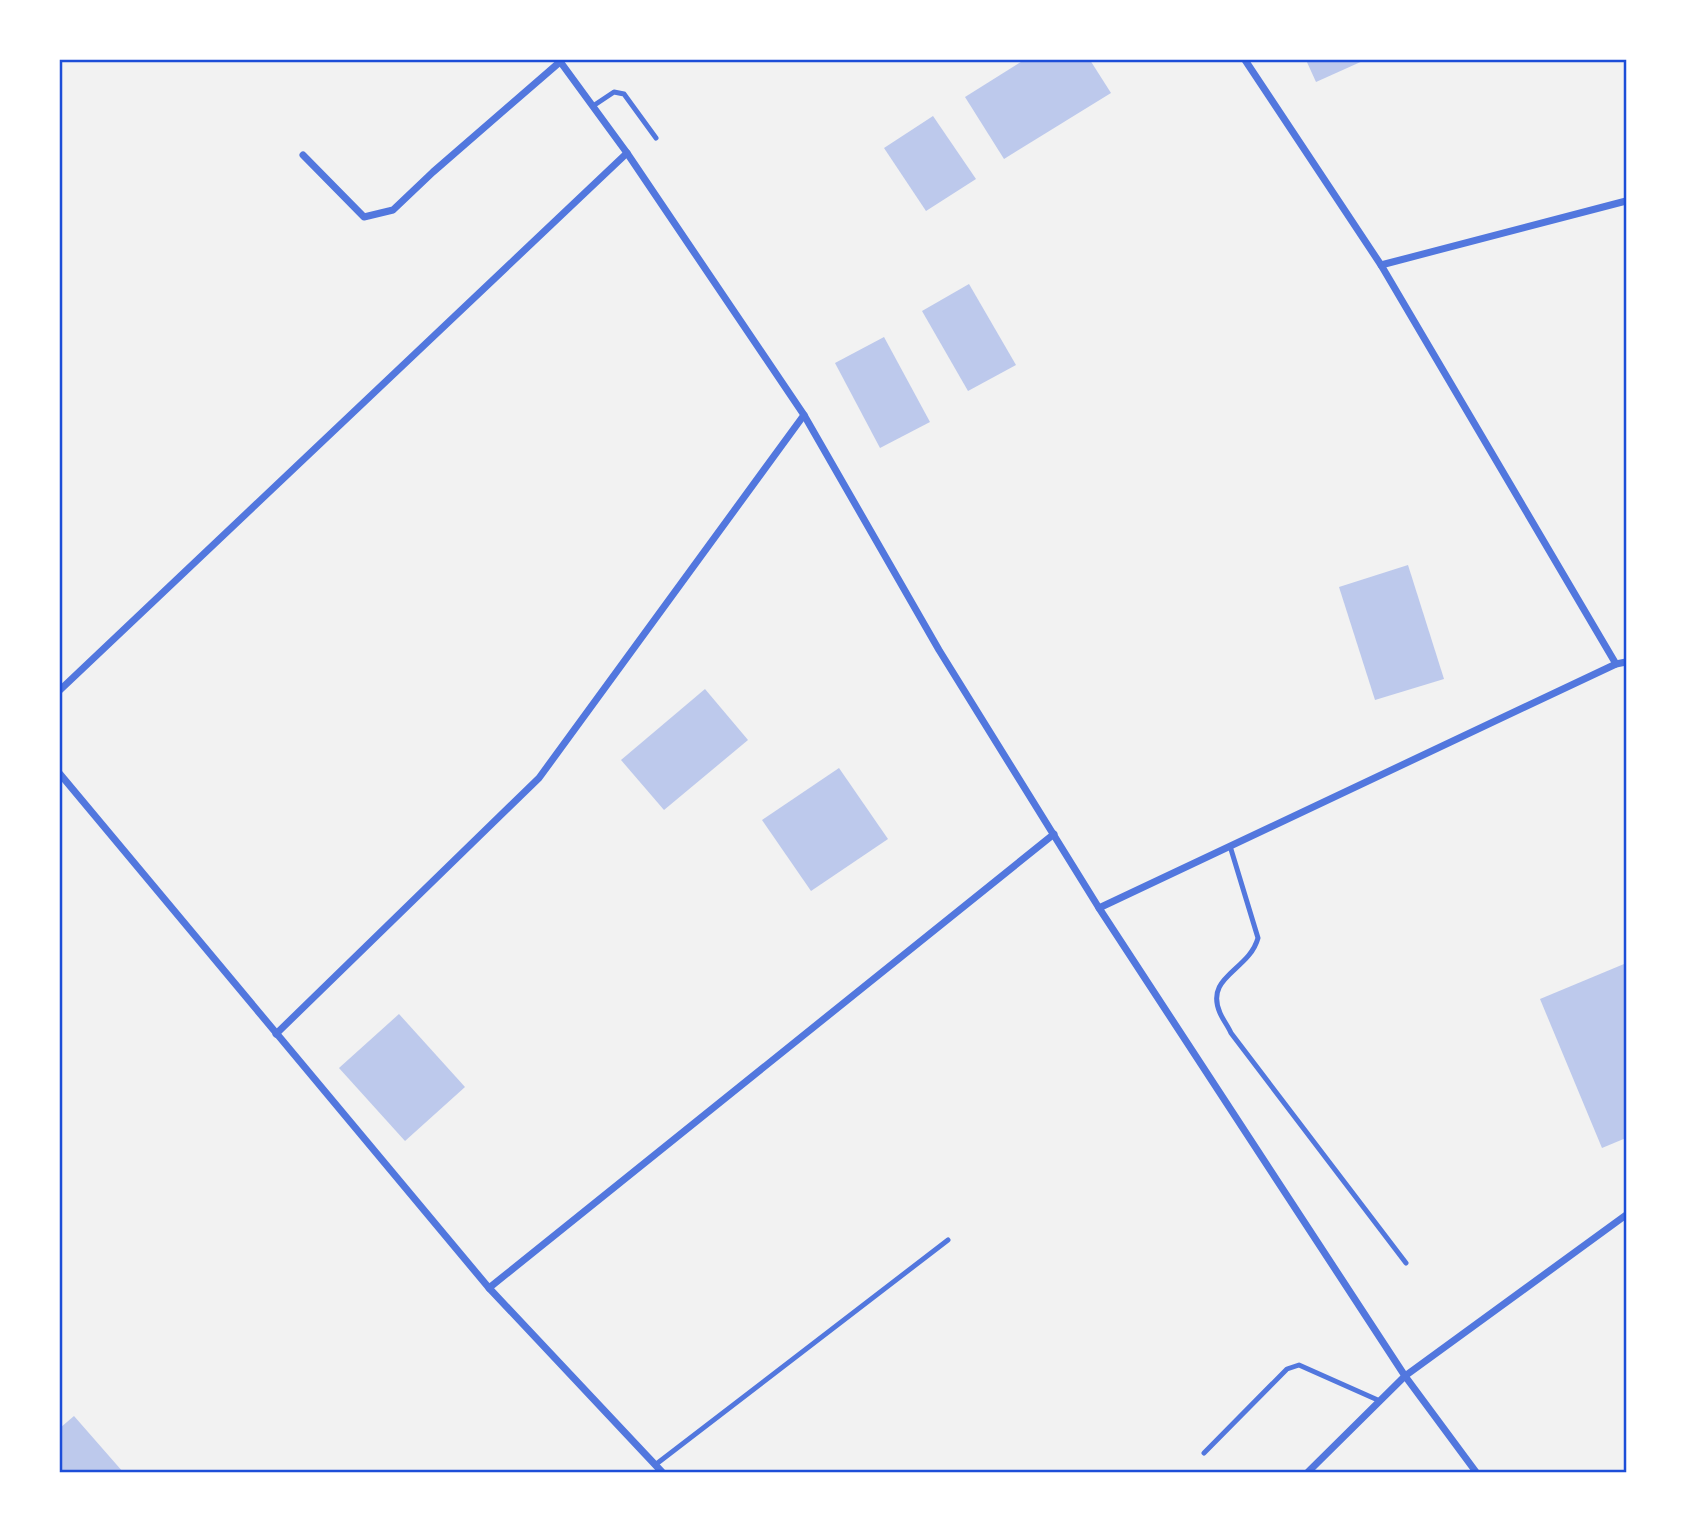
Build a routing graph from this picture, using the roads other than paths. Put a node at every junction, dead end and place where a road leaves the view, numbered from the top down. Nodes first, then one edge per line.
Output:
1 (560, 60) edge
2 (1245, 60) edge
3 (593, 106) junction
4 (656, 138) dead end
5 (627, 153) junction
6 (303, 155) dead end
7 (1626, 201) edge
8 (1381, 265) junction
9 (804, 415) junction
10 (1626, 662) edge
11 (1616, 664) junction
12 (60, 690) edge
13 (60, 774) edge
14 (1054, 834) junction
15 (1230, 846) junction
16 (1099, 908) junction
17 (276, 1034) junction
18 (1626, 1215) edge
19 (948, 1240) dead end
20 (1406, 1263) dead end
21 (489, 1288) junction
22 (1405, 1376) junction
23 (1380, 1401) junction
24 (1204, 1453) dead end
25 (655, 1465) junction
26 (662, 1472) edge
27 (1308, 1472) edge
28 (1476, 1472) edge

1 - 3 street
1 - 6 street
2 - 8 street
3 - 4 lane
3 - 5 street
5 - 9 street
5 - 12 street
7 - 8 street
8 - 11 street
9 - 14 street
9 - 17 street
10 - 11 street
11 - 15 street
13 - 17 street
14 - 16 street
14 - 21 street
15 - 16 street
15 - 20 lane
16 - 22 street
17 - 21 street
18 - 22 street
19 - 25 lane
21 - 25 street
22 - 23 street
22 - 28 street
23 - 24 lane
23 - 27 street
25 - 26 street

